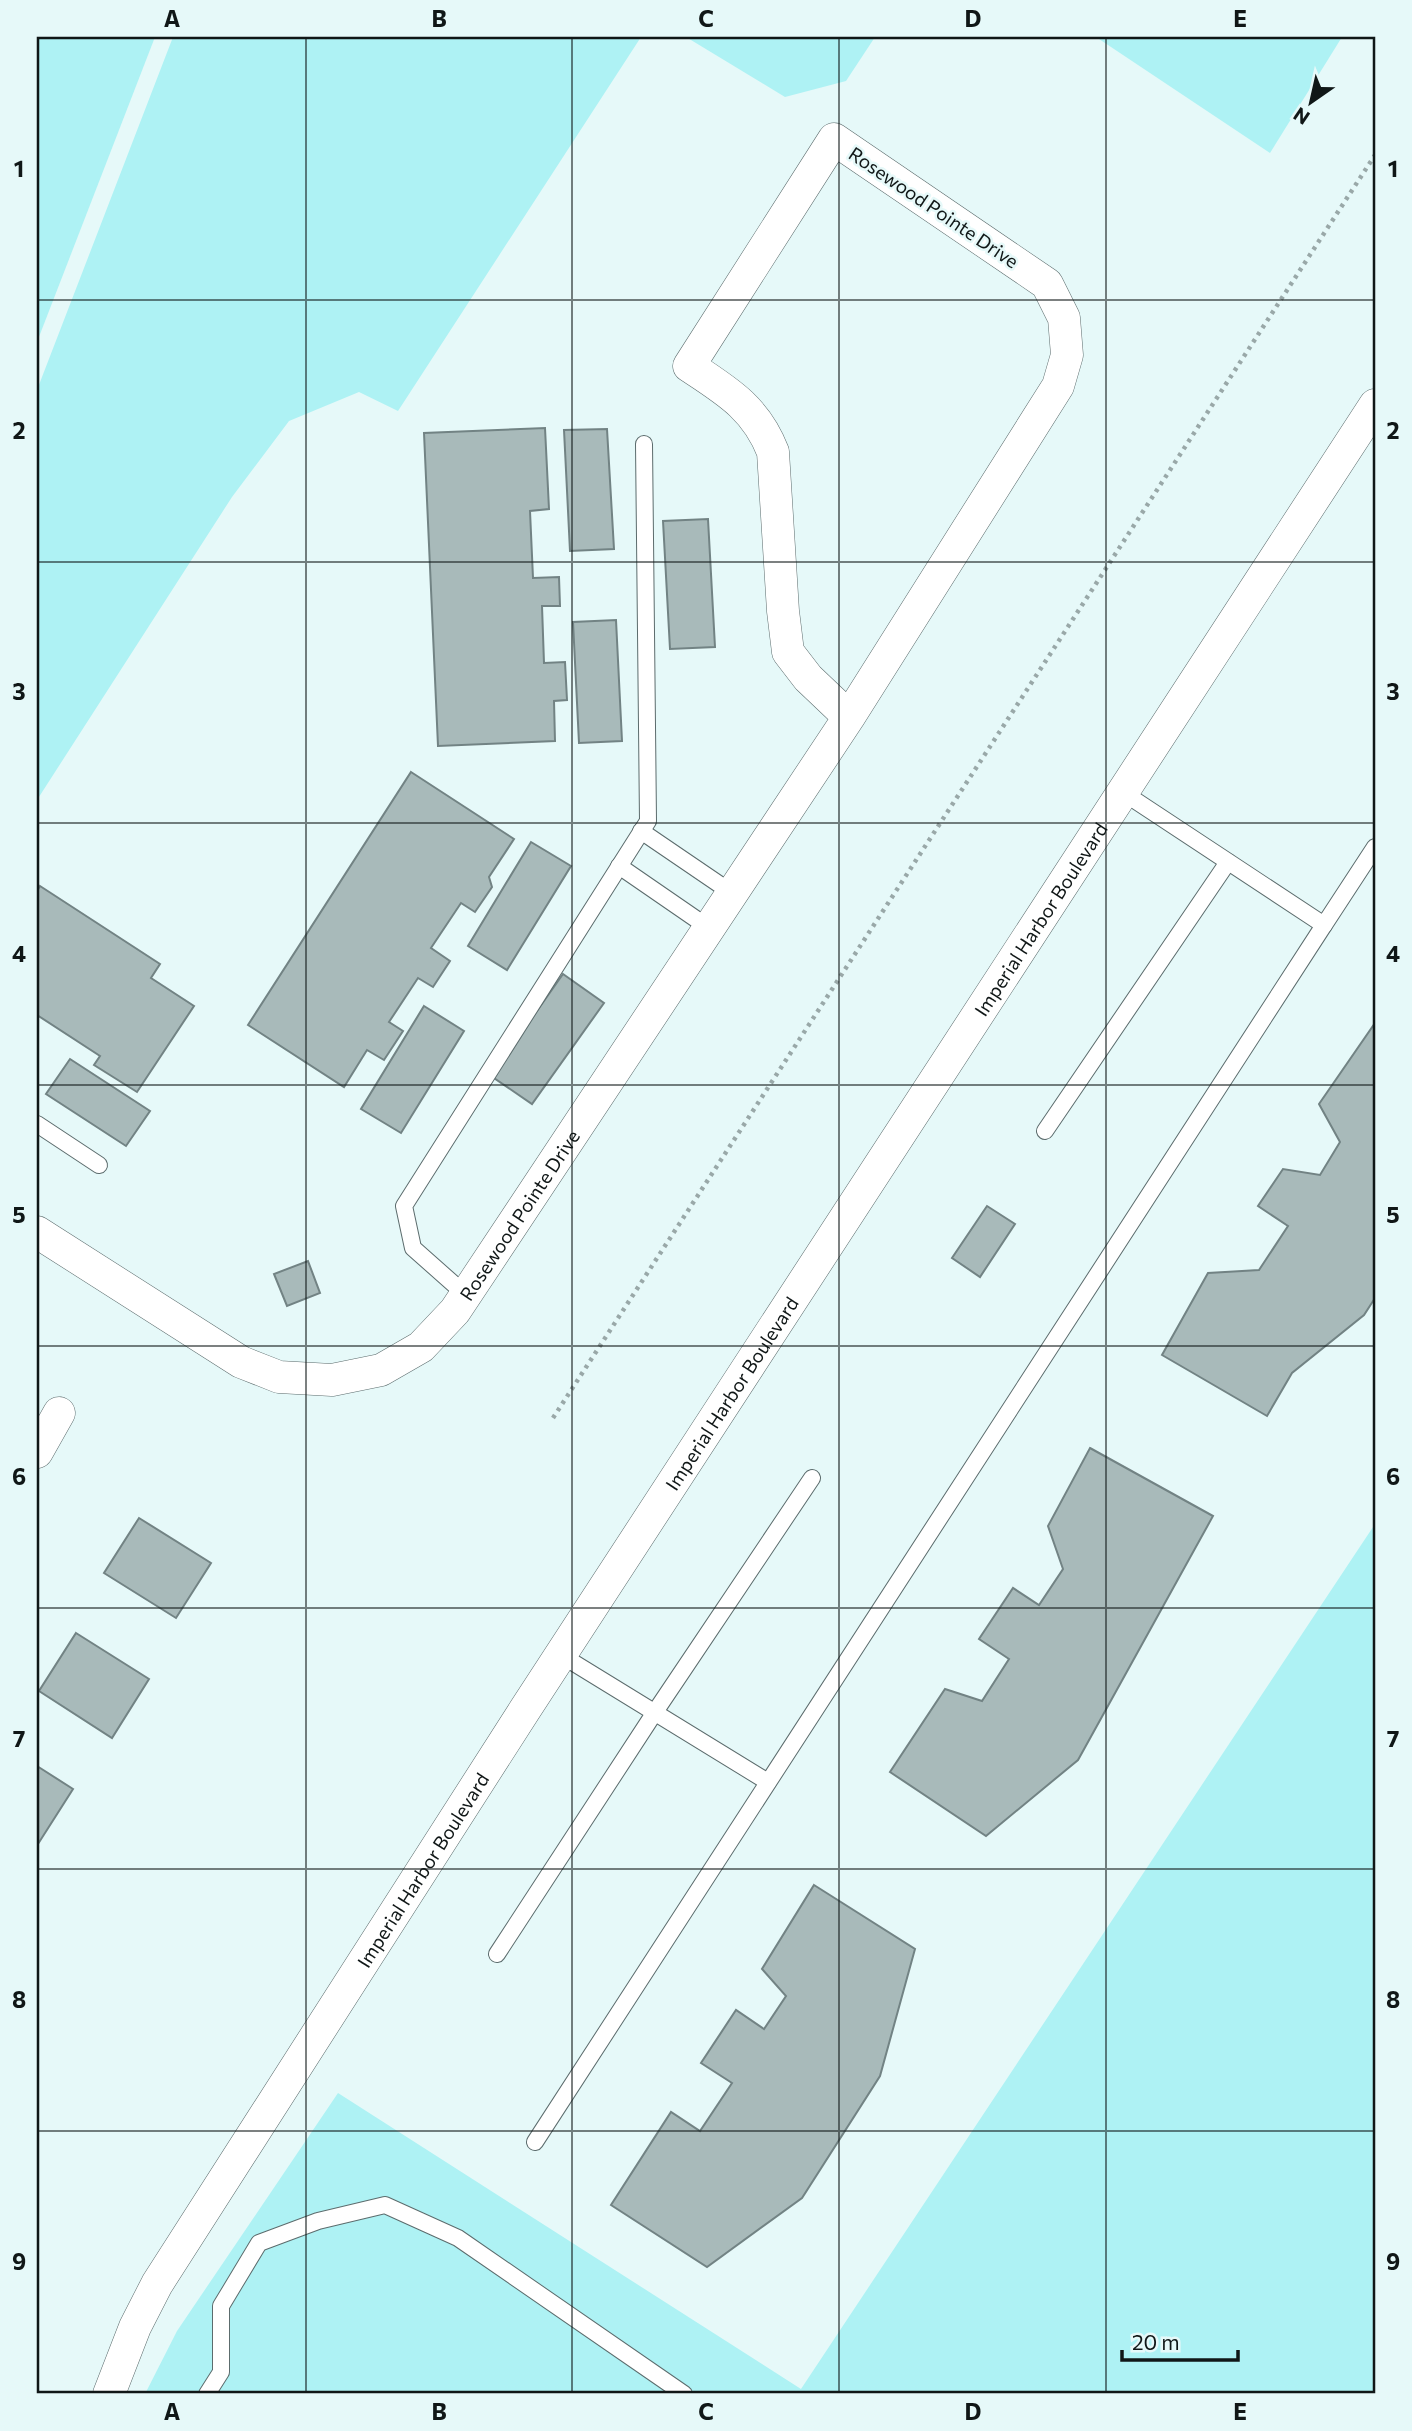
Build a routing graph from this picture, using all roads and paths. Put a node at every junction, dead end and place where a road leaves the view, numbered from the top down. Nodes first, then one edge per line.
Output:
1 (1375, 155) edge
2 (1375, 405) edge
3 (644, 444) dead end
4 (849, 716) junction
5 (1124, 793) junction
6 (641, 831) junction
7 (1375, 847) edge
8 (1228, 862) junction
9 (619, 866) junction
10 (732, 893) junction
11 (1324, 925) junction
12 (709, 928) junction
13 (37, 1124) edge
14 (1045, 1131) dead end
15 (99, 1165) dead end
16 (37, 1232) edge
17 (466, 1295) junction
18 (59, 1413) dead end
19 (553, 1418) dead end
20 (37, 1452) edge
21 (812, 1478) dead end
22 (561, 1655) junction
23 (654, 1713) junction
24 (768, 1782) junction
25 (497, 1954) dead end
26 (536, 2142) dead end
27 (109, 2394) edge
28 (207, 2394) edge
29 (684, 2394) edge

1 - 19 path
2 - 5 street, Imperial Harbor Boulevard
3 - 6 lane
4 - 4 street, Rosewood Pointe Drive
4 - 10 street, Rosewood Pointe Drive
5 - 8 lane
5 - 22 street, Imperial Harbor Boulevard
6 - 9 lane
6 - 10 lane
7 - 11 lane
8 - 11 lane
8 - 14 lane
9 - 12 lane
9 - 17 lane
10 - 12 street, Rosewood Pointe Drive
11 - 24 lane
12 - 17 street, Rosewood Pointe Drive
13 - 15 lane
16 - 17 street, Rosewood Pointe Drive
18 - 20 street
21 - 23 lane
22 - 23 lane
22 - 27 street, Imperial Harbor Boulevard
23 - 24 lane
23 - 25 lane
24 - 26 lane
28 - 29 lane

